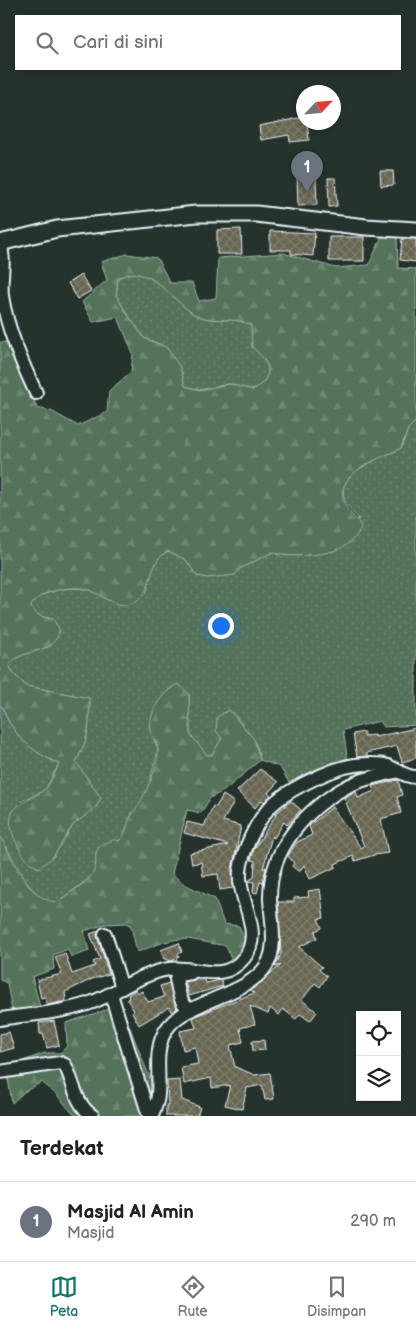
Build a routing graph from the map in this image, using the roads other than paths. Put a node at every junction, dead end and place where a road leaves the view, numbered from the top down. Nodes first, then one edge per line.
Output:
1 (416, 230) edge
2 (0, 243) edge
3 (36, 393) dead end
4 (399, 771) junction
5 (416, 777) edge
6 (105, 934) dead end
7 (193, 972) junction
8 (117, 991) junction
9 (191, 1010) junction
10 (0, 1019) edge
11 (0, 1072) edge
12 (93, 1116) edge
13 (150, 1116) edge

1 - 2 main road
2 - 3 street
4 - 5 street
4 - 7 street
4 - 9 street
6 - 8 street
7 - 8 street
7 - 9 street
8 - 10 street
8 - 13 street
9 - 13 street
11 - 12 street

